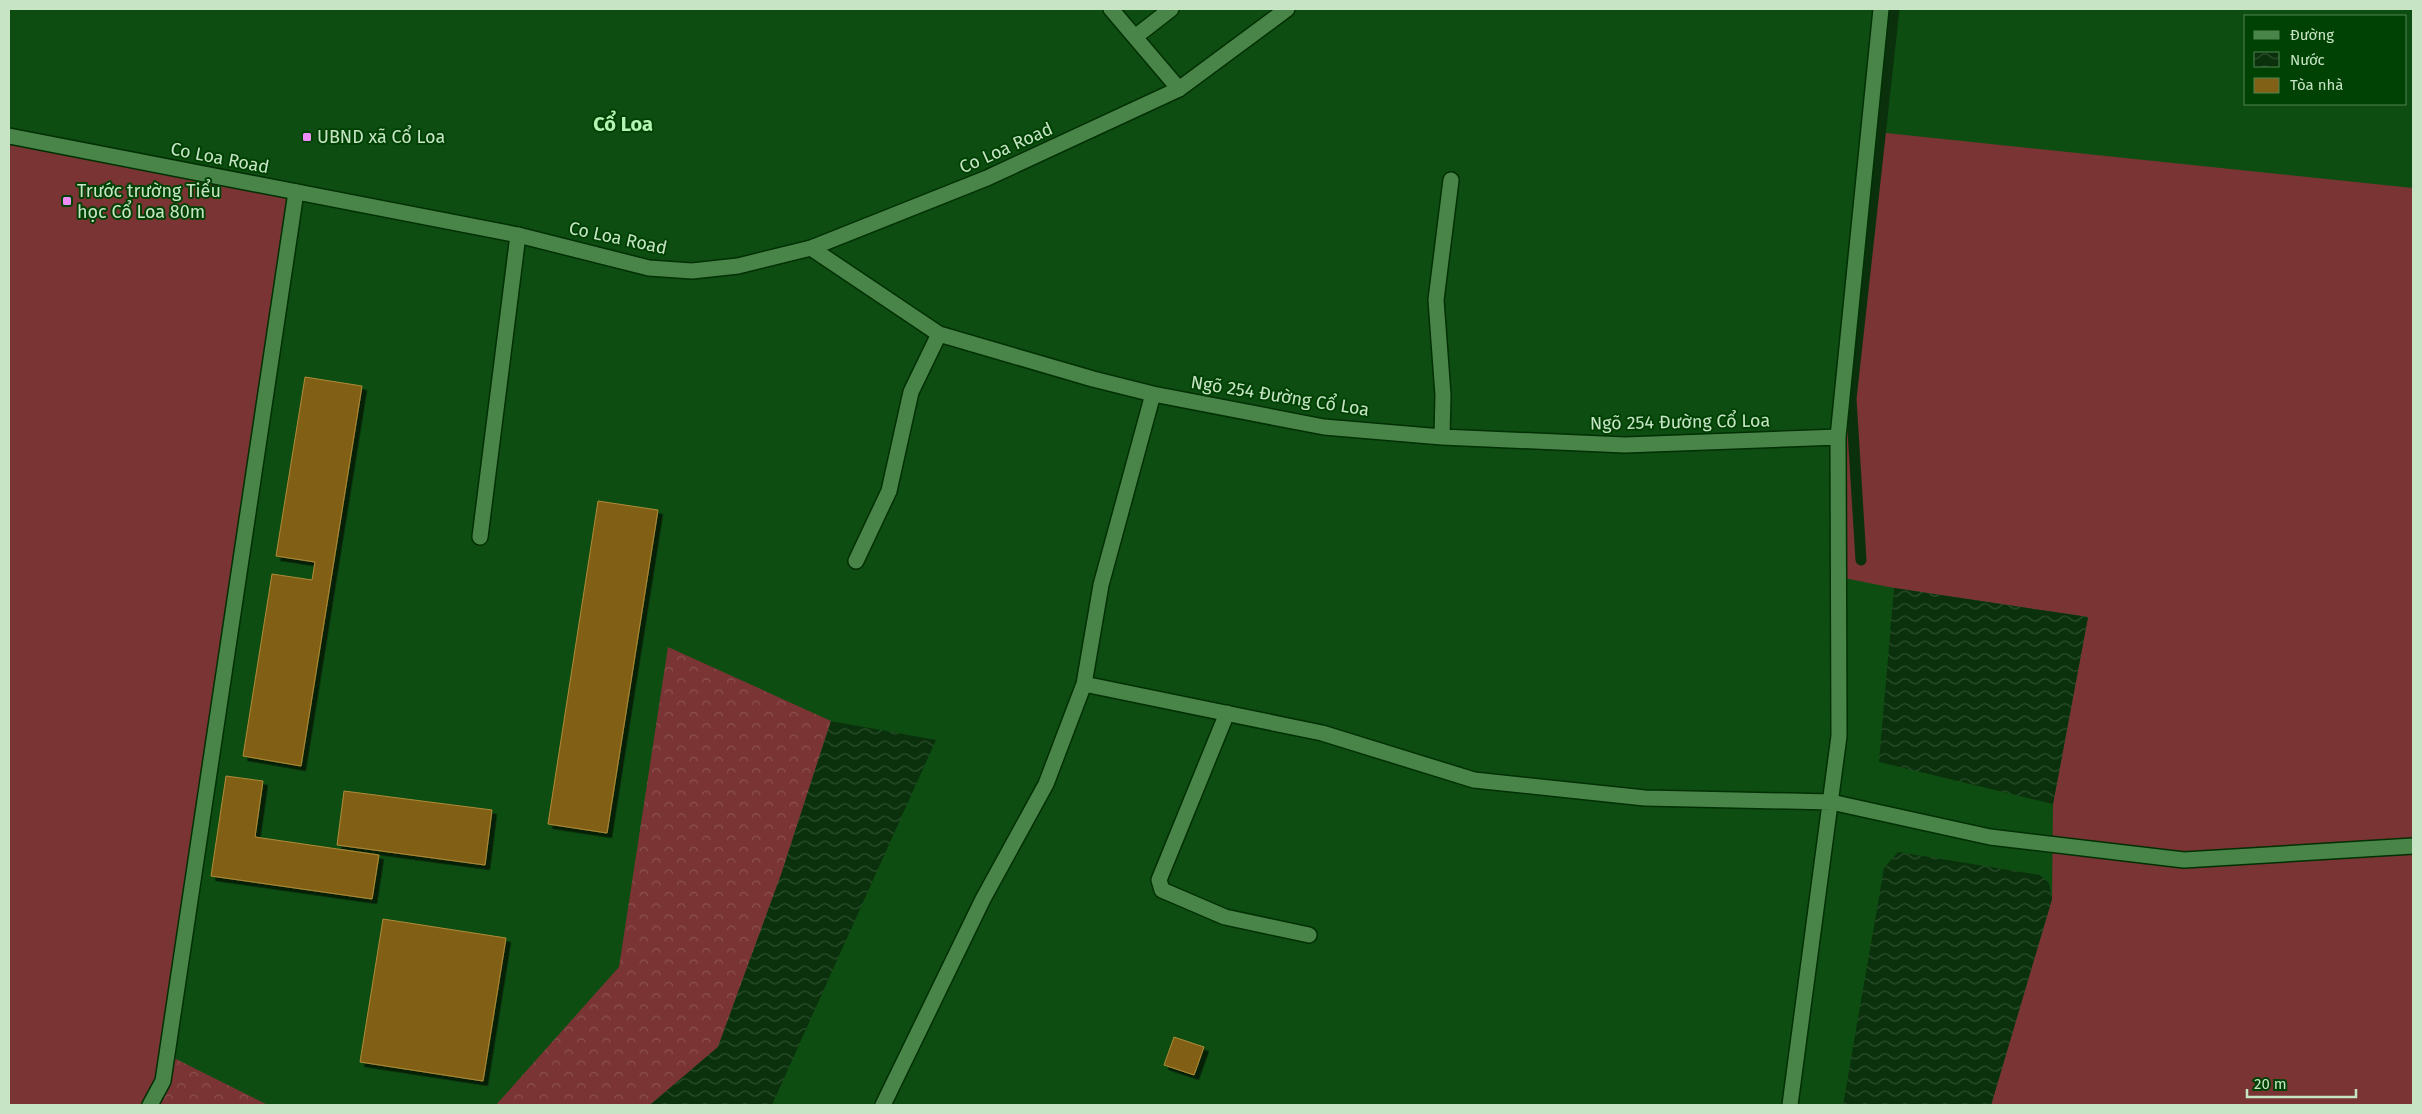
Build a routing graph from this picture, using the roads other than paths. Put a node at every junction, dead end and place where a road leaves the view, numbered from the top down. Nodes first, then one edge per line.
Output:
1 (1111, 9) edge
2 (1171, 9) edge
3 (1287, 9) edge
4 (1881, 9) edge
5 (1134, 37) junction
6 (1179, 89) junction
7 (9, 136) edge
8 (1452, 180) dead end
9 (296, 192) junction
10 (518, 235) junction
11 (811, 248) junction
12 (939, 334) junction
13 (1153, 394) junction
14 (1442, 437) junction
15 (1838, 437) junction
16 (480, 537) dead end
17 (856, 561) dead end
18 (1084, 684) junction
19 (1227, 713) junction
20 (1831, 802) junction
21 (2413, 846) edge
22 (1309, 935) dead end
23 (150, 1105) edge
24 (883, 1105) edge
25 (1790, 1105) edge

1 - 5 street
2 - 5 street
3 - 6 street, Co Loa Road
4 - 15 street
5 - 6 street
6 - 11 street, Co Loa Road
7 - 9 street, Co Loa Road
8 - 14 street
9 - 10 street, Co Loa Road
9 - 23 street
10 - 11 street, Co Loa Road
10 - 16 street
11 - 12 street, Ngõ 254 Đường Cổ Loa
12 - 13 street, Ngõ 254 Đường Cổ Loa
12 - 17 street
13 - 14 street, Ngõ 254 Đường Cổ Loa
13 - 18 street
14 - 15 street, Ngõ 254 Đường Cổ Loa
15 - 20 street
18 - 19 street
18 - 24 street
19 - 20 street
19 - 22 street
20 - 21 street
20 - 25 street

